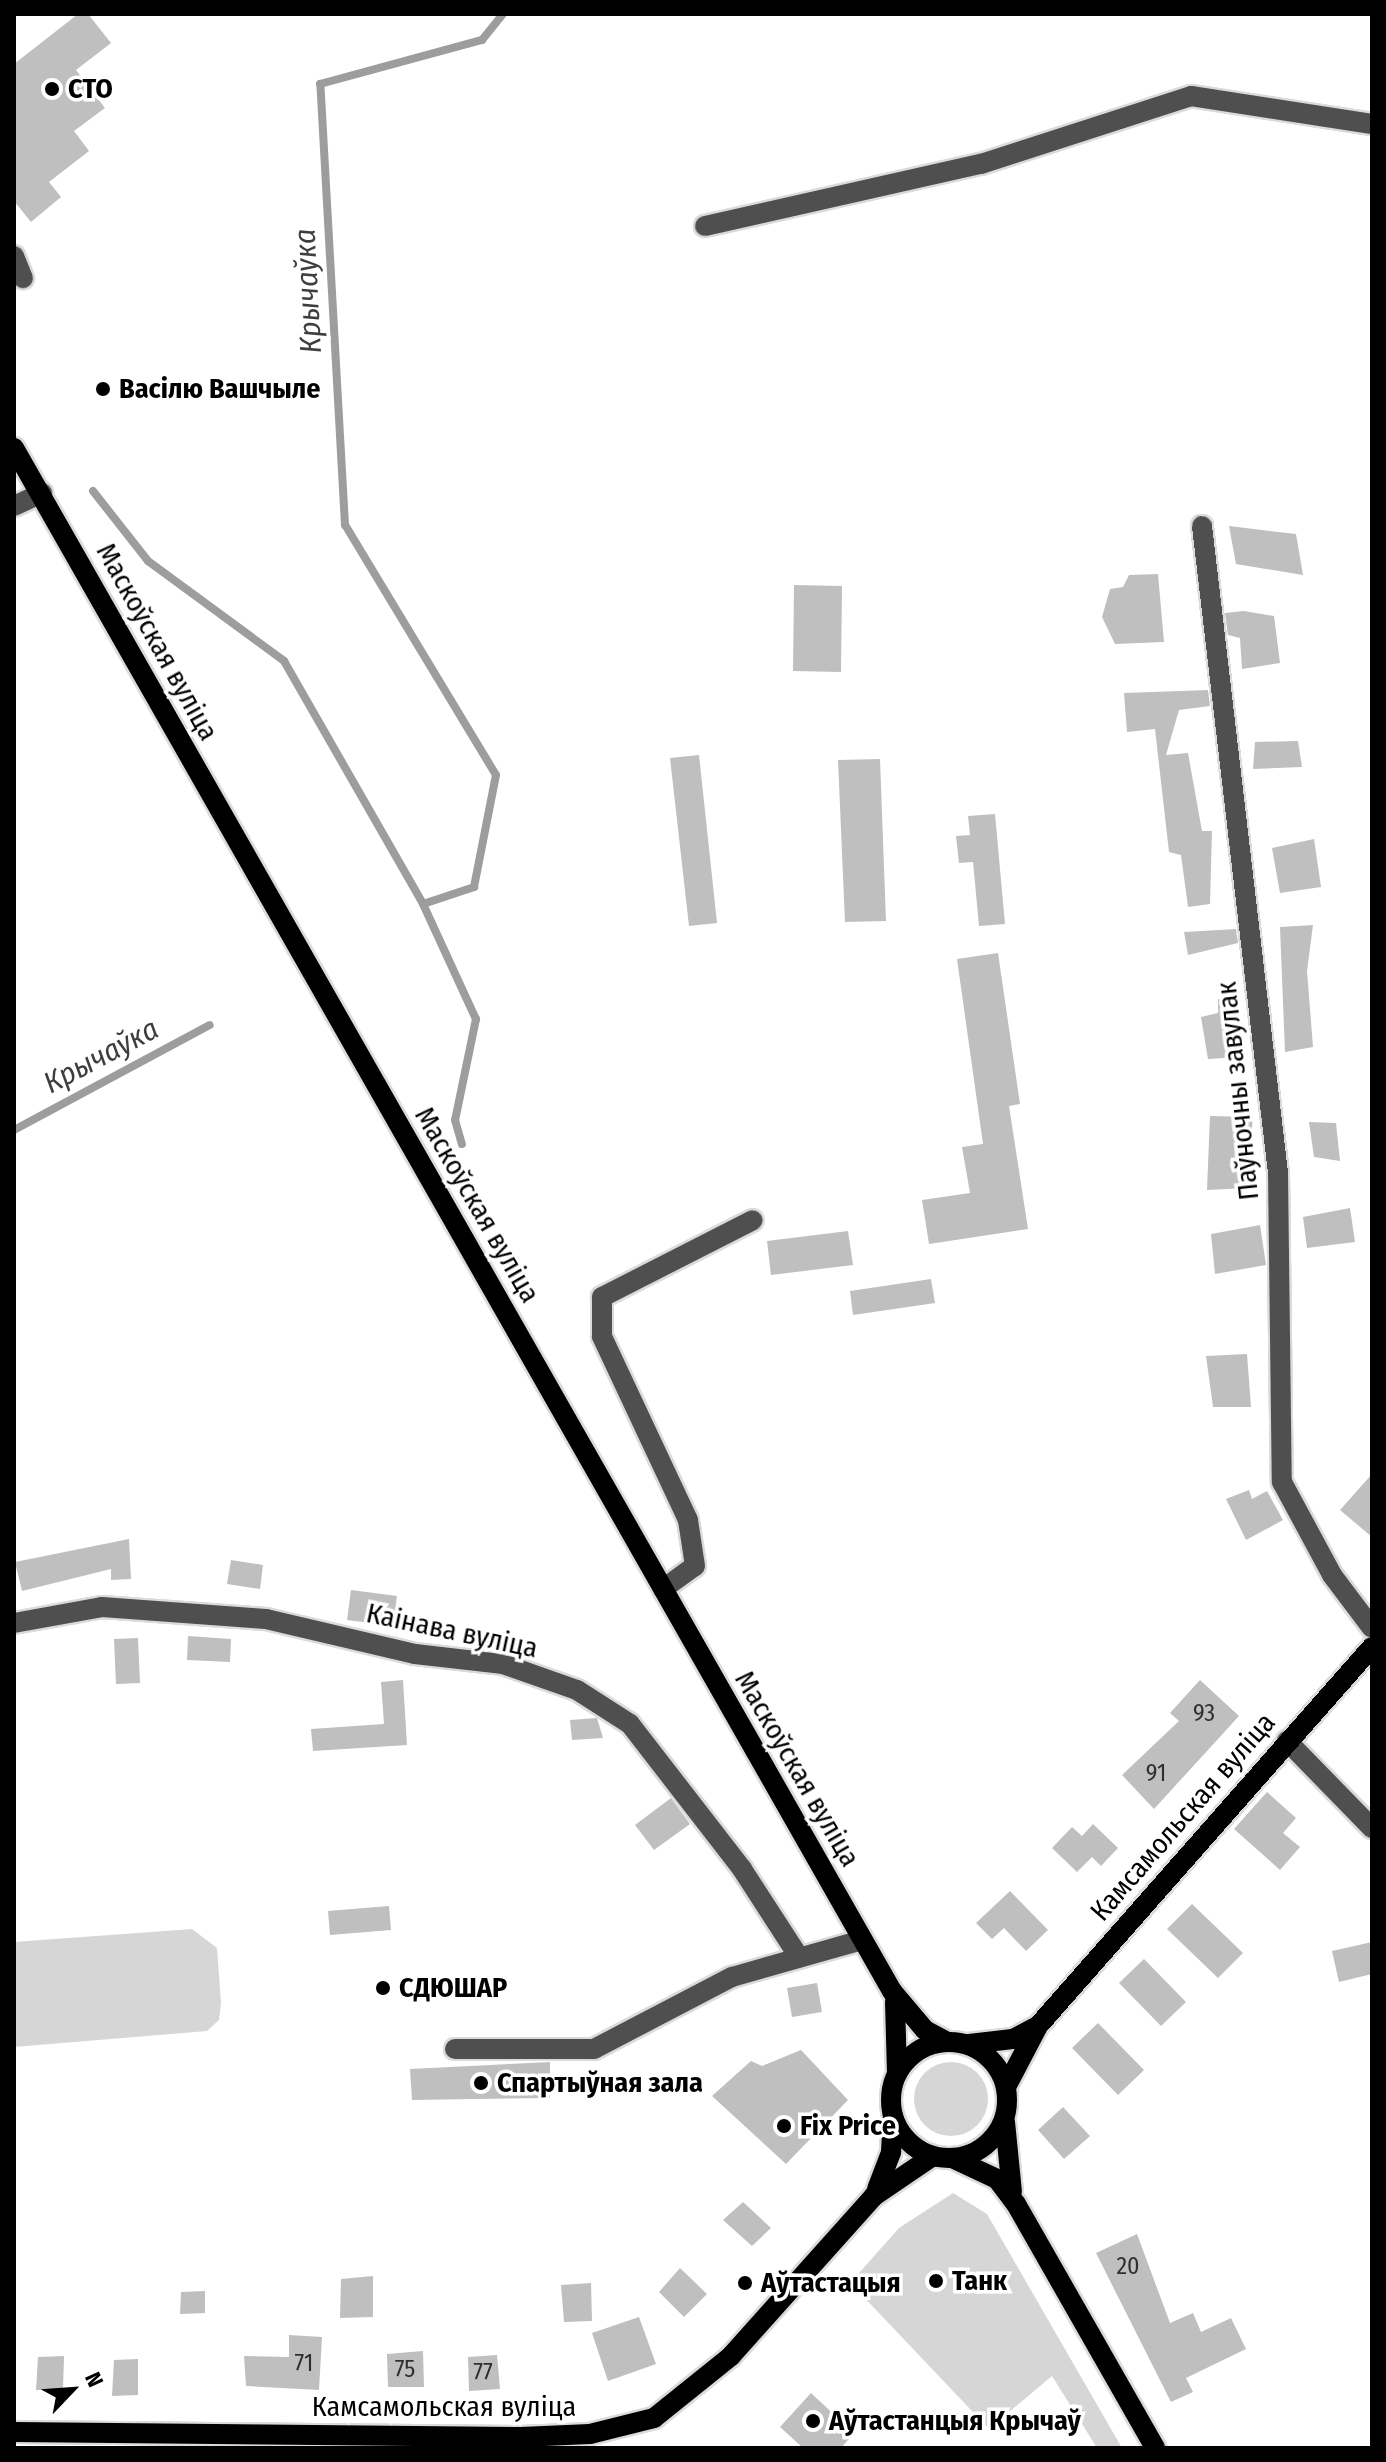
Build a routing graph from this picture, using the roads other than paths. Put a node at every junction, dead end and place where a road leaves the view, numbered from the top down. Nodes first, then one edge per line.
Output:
1 (1372, 124) edge
2 (705, 226) dead end
3 (14, 256) edge
4 (23, 278) dead end
5 (14, 448) edge
6 (42, 493) junction
7 (14, 506) edge
8 (1202, 526) dead end
9 (753, 1220) dead end
10 (663, 1589) junction
11 (14, 1623) edge
12 (1372, 1628) edge
13 (1372, 1647) edge
14 (1287, 1741) junction
15 (1372, 1828) edge
16 (862, 1940) junction
17 (799, 1957) junction
18 (892, 1991) junction
19 (1038, 2026) junction
20 (956, 2042) junction
21 (455, 2049) dead end
22 (896, 2076) junction
23 (1006, 2087) junction
24 (893, 2116) junction
25 (1005, 2117) junction
26 (943, 2157) junction
27 (874, 2196) junction
28 (1016, 2204) junction
29 (14, 2432) edge
30 (1155, 2448) edge

1 - 2 street
3 - 4 street
5 - 6 main road, Маскоўская вуліца
6 - 7 street
6 - 10 main road, Маскоўская вуліца
8 - 12 street, Паўночны завулак
9 - 10 street
10 - 16 main road, Маскоўская вуліца
11 - 17 street, Каінава вуліца
13 - 14 main road, Камсамольская вуліца
14 - 15 street
14 - 19 main road, Камсамольская вуліца
16 - 17 street
16 - 18 main road, Маскоўская вуліца
17 - 21 street
18 - 20 main road, Маскоўская вуліца
18 - 22 main road, Маскоўская вуліца
19 - 20 main road, Камсамольская вуліца
19 - 23 main road, Камсамольская вуліца
20 - 22 main road
20 - 23 main road
22 - 24 main road
23 - 25 main road
24 - 26 main road
24 - 27 main road, Камсамольская вуліца
25 - 26 main road
25 - 28 main road
26 - 27 main road, Камсамольская вуліца
26 - 28 main road
27 - 29 main road, Камсамольская вуліца
28 - 30 main road

